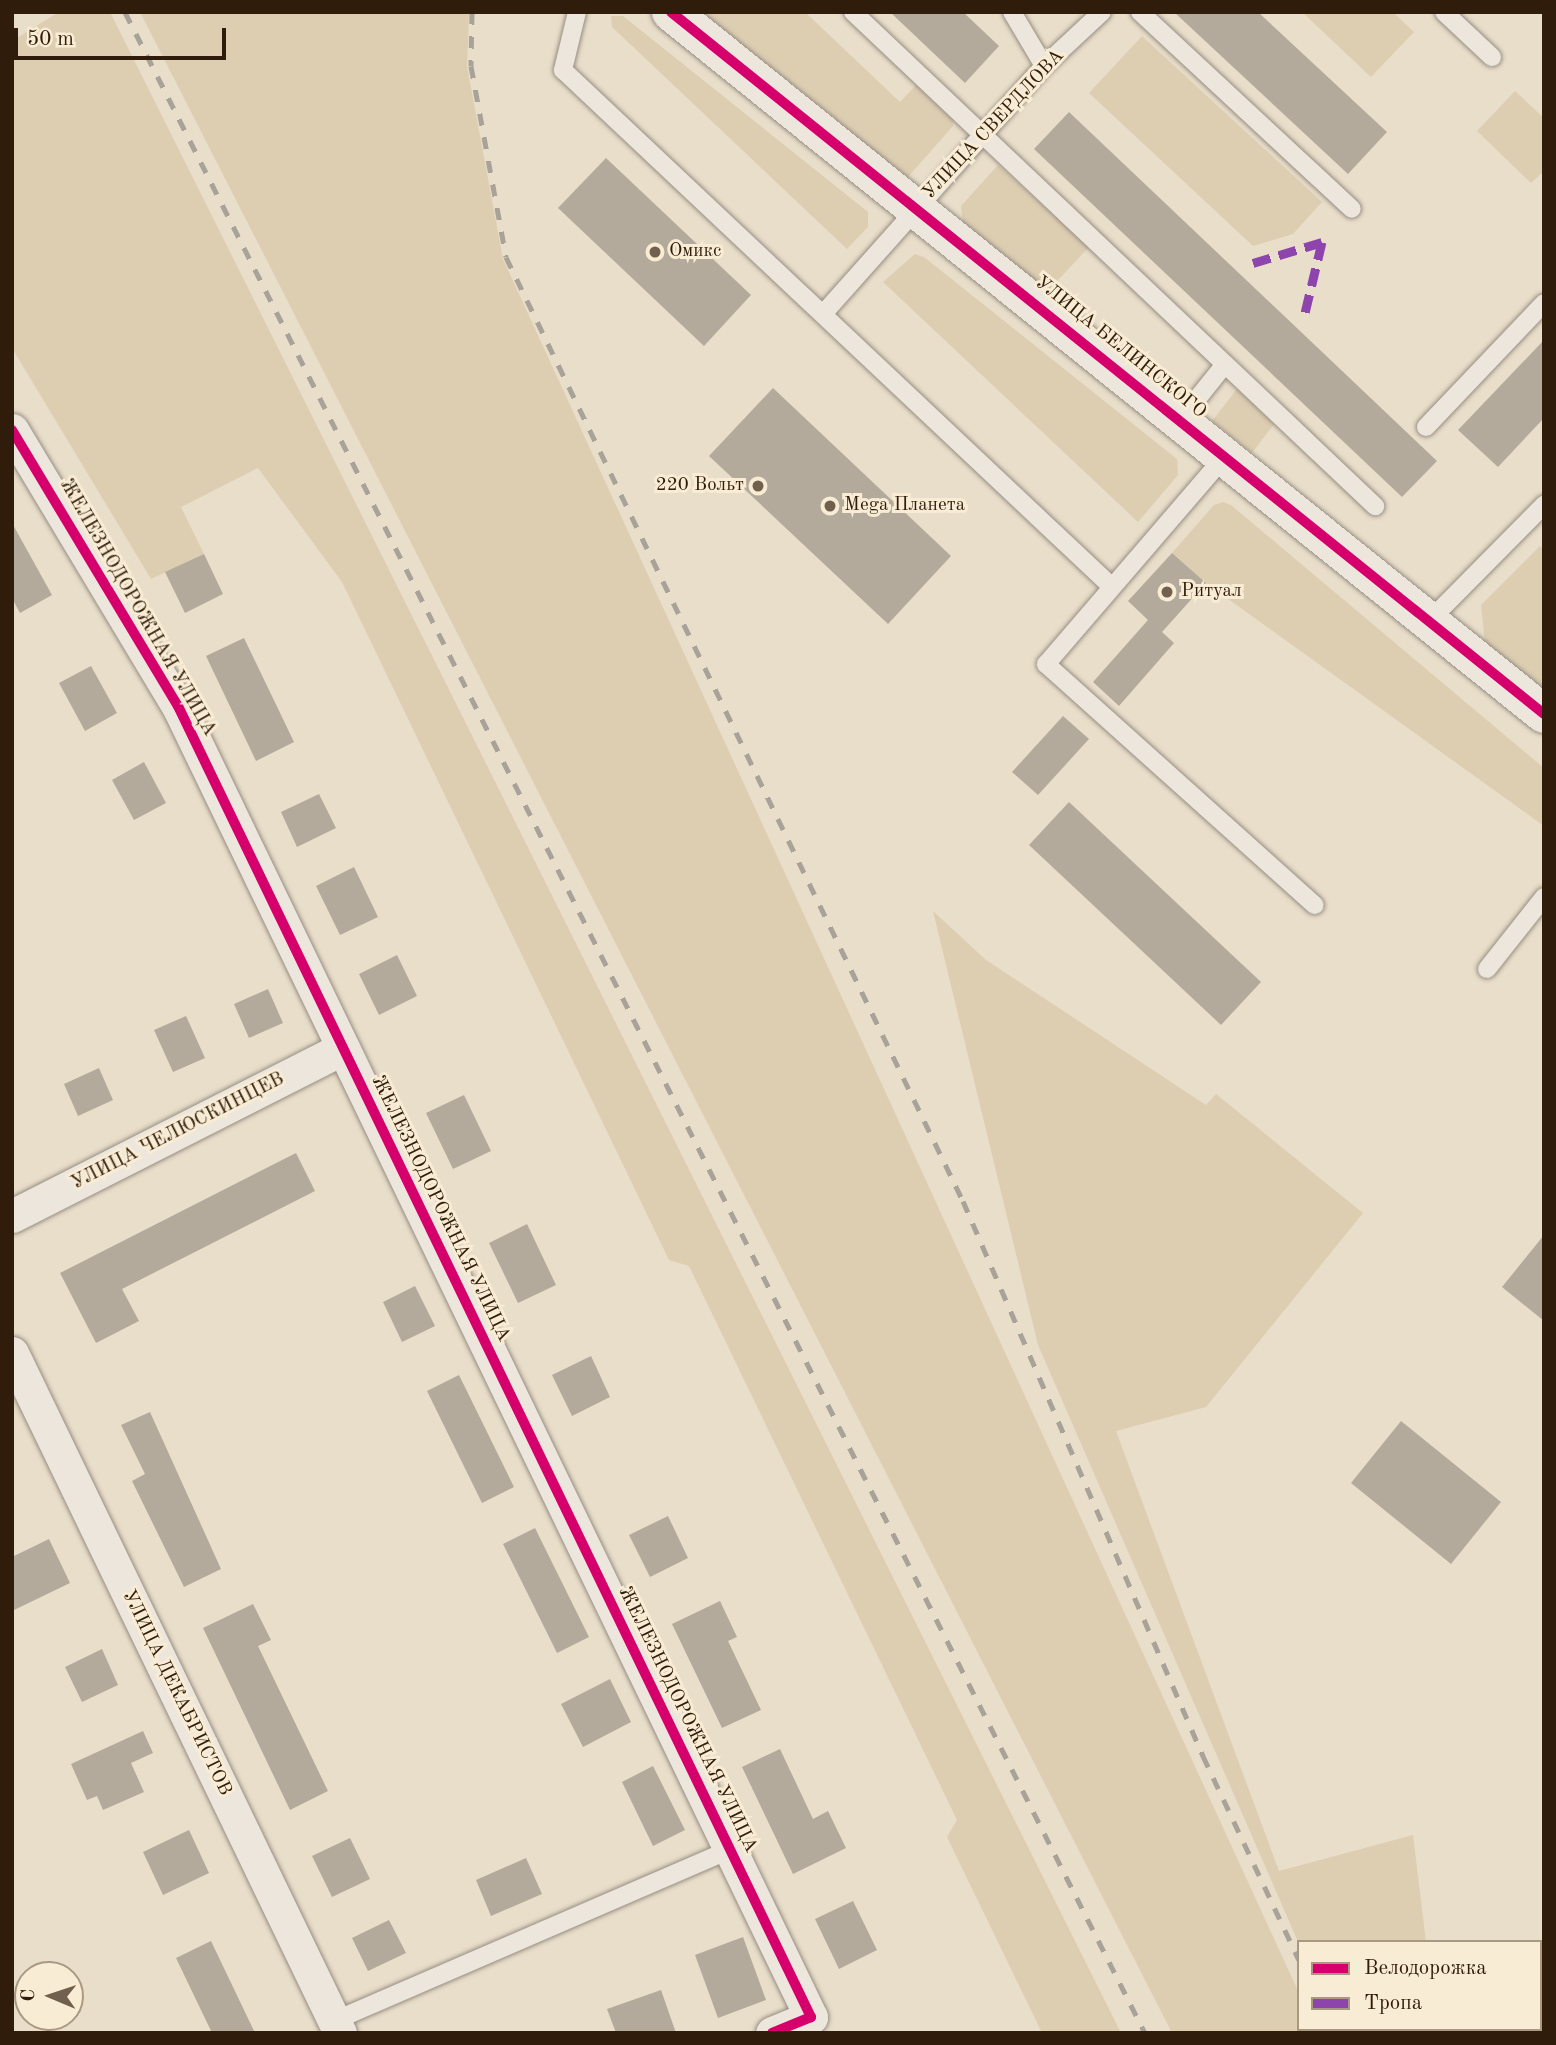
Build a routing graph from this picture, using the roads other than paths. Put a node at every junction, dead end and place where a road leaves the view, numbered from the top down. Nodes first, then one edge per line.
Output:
1 (578, 12) edge
2 (671, 12) edge
3 (853, 12) edge
4 (1012, 12) edge
5 (1102, 12) edge
6 (1140, 12) edge
7 (1444, 12) edge
8 (1492, 57) dead end
9 (1044, 66) junction
10 (983, 135) junction
11 (917, 209) junction
12 (1352, 209) dead end
13 (1544, 303) edge
14 (823, 314) junction
15 (1224, 364) junction
16 (1181, 419) junction
17 (1426, 427) dead end
18 (12, 430) edge
19 (1226, 455) junction
20 (1544, 505) edge
21 (1375, 506) dead end
22 (1112, 587) junction
23 (1431, 619) junction
24 (1544, 714) edge
25 (1544, 897) edge
26 (1315, 905) dead end
27 (1487, 969) dead end
28 (343, 1048) junction
29 (12, 1216) edge
30 (12, 1353) edge
31 (730, 1850) junction
32 (337, 2027) edge
33 (772, 2033) edge

1 - 14 lane
2 - 11 street, УЛИЦА БЕЛИНСКОГО
3 - 10 lane
4 - 9 lane
5 - 9 lane, УЛИЦА СВЕРДЛОВА
6 - 12 lane
7 - 8 lane
9 - 10 lane, УЛИЦА СВЕРДЛОВА
10 - 11 lane, УЛИЦА СВЕРДЛОВА
10 - 15 lane
11 - 14 lane, УЛИЦА СВЕРДЛОВА
11 - 16 street, УЛИЦА БЕЛИНСКОГО
13 - 17 lane
14 - 22 lane
15 - 16 lane
15 - 21 lane
16 - 19 street, УЛИЦА БЕЛИНСКОГО
18 - 28 street, ЖЕЛЕЗНОДОРОЖНАЯ УЛИЦА
19 - 22 lane
19 - 23 street, УЛИЦА БЕЛИНСКОГО
20 - 23 lane
22 - 26 lane
23 - 24 street, УЛИЦА БЕЛИНСКОГО
25 - 27 lane
28 - 29 street, УЛИЦА ЧЕЛЮСКИНЦЕВ
28 - 31 street, ЖЕЛЕЗНОДОРОЖНАЯ УЛИЦА
30 - 32 street, УЛИЦА ДЕКАБРИСТОВ
31 - 32 lane
31 - 33 street, ЖЕЛЕЗНОДОРОЖНАЯ УЛИЦА

